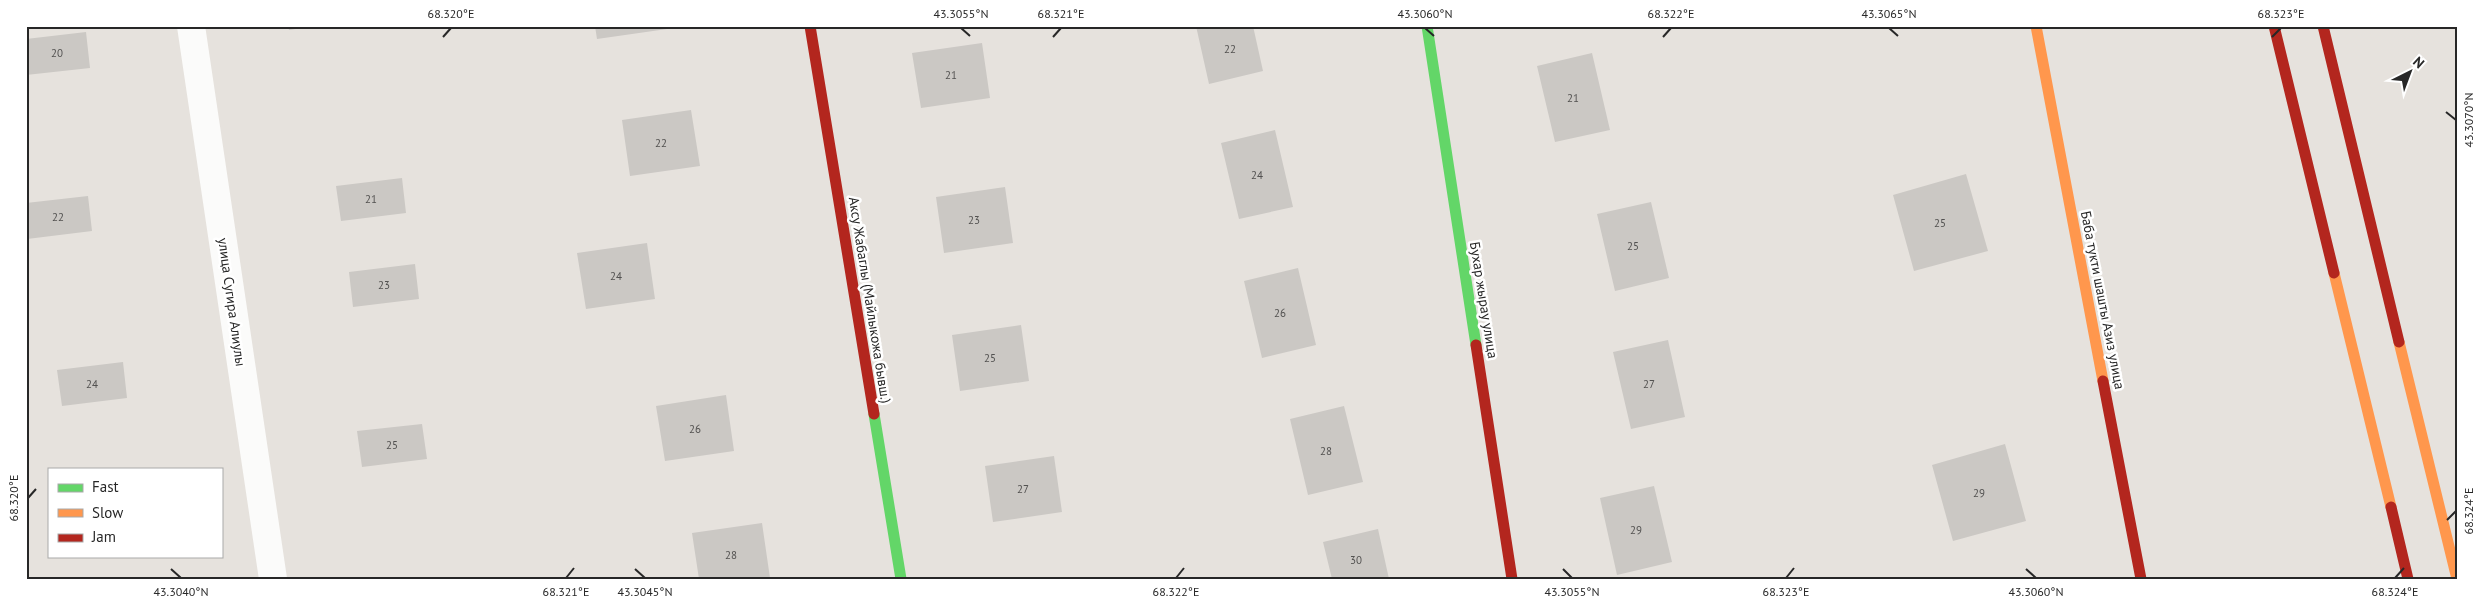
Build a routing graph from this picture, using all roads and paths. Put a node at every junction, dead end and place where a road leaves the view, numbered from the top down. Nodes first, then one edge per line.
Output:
1 (191, 26) edge
2 (810, 26) edge
3 (1427, 26) edge
4 (2036, 26) edge
5 (2274, 26) edge
6 (2323, 26) edge
7 (274, 579) edge
8 (901, 579) edge
9 (1512, 579) edge
10 (2141, 579) edge
11 (2408, 579) edge
12 (2457, 579) edge

1 - 7 street, улица Сугира Алиулы
2 - 8 main road, Аксу Жабаглы (Майлыкожа бывш.)
3 - 9 main road, Бухар жырау улица
4 - 10 main road, Баба тукти шашты Азиз улица
5 - 11 main road
6 - 12 main road

